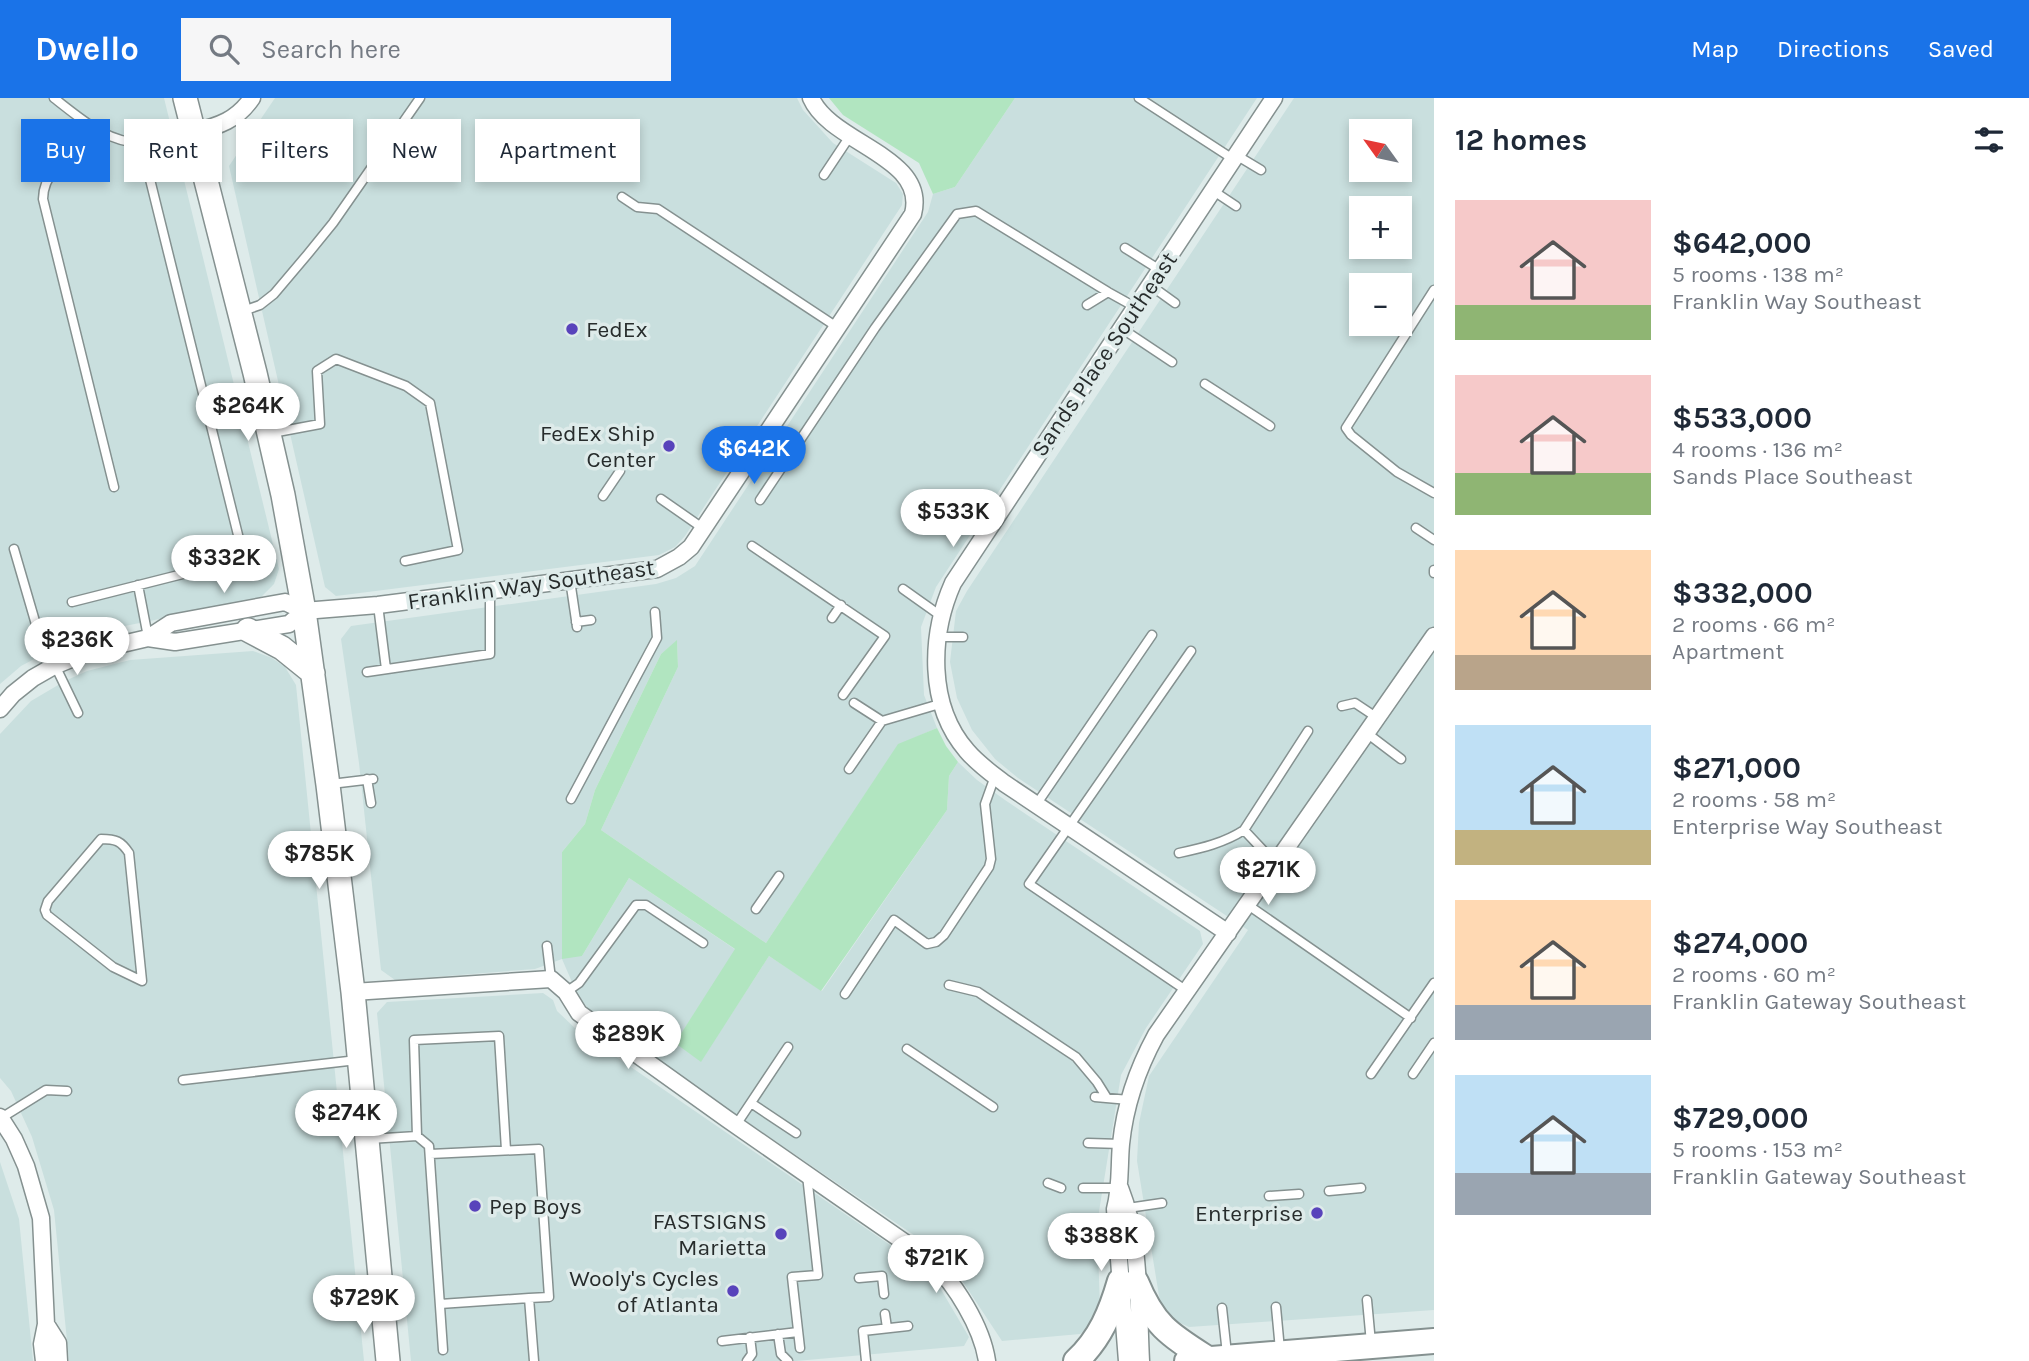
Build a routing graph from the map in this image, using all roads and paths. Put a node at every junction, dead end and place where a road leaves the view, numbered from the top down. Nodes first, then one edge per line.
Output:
1 (54, 98) edge
2 (185, 98) edge
3 (252, 98) edge
4 (419, 98) edge
5 (811, 98) edge
6 (1139, 98) edge
7 (1274, 98) edge
8 (82, 119) edge
9 (191, 119) edge
10 (222, 124) edge
11 (850, 136) junction
12 (1235, 157) junction
13 (1261, 170) dead end
14 (824, 175) dead end
15 (46, 182) edge
16 (151, 182) edge
17 (206, 182) edge
18 (1213, 190) junction
19 (622, 197) dead end
20 (1236, 206) dead end
21 (1125, 248) dead end
22 (1160, 270) junction
23 (1150, 285) junction
24 (1434, 290) edge
25 (1108, 292) junction
26 (1175, 303) dead end
27 (1087, 306) dead end
28 (1135, 307) junction
29 (239, 312) junction
30 (837, 327) junction
31 (1121, 328) junction
32 (1172, 362) dead end
33 (1205, 384) dead end
34 (1270, 426) dead end
35 (269, 434) junction
36 (620, 471) dead end
37 (114, 487) dead end
38 (1434, 493) edge
39 (603, 496) dead end
40 (660, 499) dead end
41 (760, 500) dead end
42 (1416, 528) dead end
43 (704, 529) junction
44 (1434, 540) edge
45 (752, 546) dead end
46 (15, 549) dead end
47 (405, 561) dead end
48 (570, 580) junction
49 (138, 585) junction
50 (903, 589) dead end
51 (490, 591) junction
52 (72, 602) dead end
53 (378, 605) junction
54 (841, 605) junction
55 (304, 611) junction
56 (655, 612) dead end
57 (941, 616) junction
58 (832, 618) dead end
59 (591, 620) dead end
60 (248, 630) junction
61 (1152, 635) dead end
62 (1434, 636) edge
63 (937, 637) junction
64 (963, 637) dead end
65 (148, 638) junction
66 (1191, 651) dead end
67 (54, 666) junction
68 (386, 669) junction
69 (367, 671) dead end
70 (313, 673) junction
71 (843, 695) dead end
72 (854, 702) dead end
73 (943, 702) junction
74 (1342, 706) dead end
75 (0, 709) edge
76 (78, 713) dead end
77 (1379, 719) junction
78 (882, 721) junction
79 (1308, 731) dead end
80 (1368, 734) junction
81 (1401, 759) dead end
82 (849, 769) dead end
83 (995, 776) junction
84 (328, 785) junction
85 (571, 799) dead end
86 (371, 803) dead end
87 (1036, 805) junction
88 (1069, 827) junction
89 (1244, 830) junction
90 (1179, 853) dead end
91 (1276, 864) junction
92 (779, 876) dead end
93 (1248, 905) junction
94 (756, 909) dead end
95 (1228, 933) junction
96 (703, 943) dead end
97 (547, 946) dead end
98 (113, 967) joint
99 (551, 979) junction
100 (1434, 983) edge
101 (949, 985) dead end
102 (1187, 991) junction
103 (353, 992) junction
104 (566, 992) junction
105 (845, 994) dead end
106 (1410, 1018) junction
107 (1434, 1043) edge
108 (788, 1047) dead end
109 (906, 1049) dead end
110 (359, 1060) junction
111 (1371, 1074) dead end
112 (1413, 1074) dead end
113 (183, 1080) dead end
114 (67, 1091) dead end
115 (1095, 1097) dead end
116 (1107, 1098) junction
117 (1129, 1100) junction
118 (751, 1103) junction
119 (993, 1107) dead end
120 (0, 1118) edge
121 (736, 1125) junction
122 (796, 1133) dead end
123 (417, 1136) junction
124 (367, 1139) junction
125 (1088, 1143) dead end
126 (1121, 1144) junction
127 (506, 1150) junction
128 (430, 1154) junction
129 (807, 1175) junction
130 (1048, 1182) dead end
131 (1061, 1188) dead end
132 (1083, 1188) dead end
133 (1120, 1188) junction
134 (1361, 1188) dead end
135 (1329, 1191) dead end
136 (1299, 1194) dead end
137 (1269, 1196) dead end
138 (1162, 1203) dead end
139 (1128, 1208) junction
140 (859, 1278) dead end
141 (1128, 1282) junction
142 (884, 1294) dead end
143 (529, 1298) junction
144 (1367, 1300) dead end
145 (440, 1304) junction
146 (1276, 1307) dead end
147 (1222, 1308) dead end
148 (885, 1314) dead end
149 (46, 1324) junction
150 (908, 1326) dead end
151 (887, 1328) junction
152 (798, 1332) junction
153 (778, 1334) junction
154 (750, 1337) junction
155 (722, 1340) dead end
156 (1434, 1341) edge
157 (1371, 1346) junction
158 (800, 1348) dead end
159 (443, 1350) dead end
160 (1280, 1353) junction
161 (1325, 1355) edge
162 (1208, 1359) edge
163 (44, 1361) edge
164 (59, 1361) edge
165 (388, 1361) edge
166 (534, 1361) edge
167 (747, 1361) edge
168 (788, 1361) edge
169 (866, 1361) edge
170 (987, 1361) edge
171 (1076, 1361) edge
172 (1127, 1361) edge
173 (1142, 1361) edge

1 - 8 lane
2 - 9 street
3 - 10 street
4 - 29 lane
5 - 11 street, Franklin Way Southeast
6 - 12 lane
7 - 12 street, Sands Place Southeast
11 - 14 lane
11 - 30 street, Franklin Way Southeast
12 - 13 lane
12 - 18 street, Sands Place Southeast
15 - 37 lane
16 - 49 lane
17 - 29 street
18 - 20 lane
18 - 22 street, Sands Place Southeast
19 - 30 lane
21 - 22 lane
22 - 23 street, Sands Place Southeast
23 - 26 lane
23 - 28 street, Sands Place Southeast
24 - 38 lane
25 - 27 lane
25 - 28 lane
25 - 41 lane
28 - 31 street, Sands Place Southeast
29 - 35 street
30 - 43 street, Franklin Way Southeast
31 - 32 lane
31 - 57 street, Sands Place Southeast
33 - 34 lane
35 - 47 lane
35 - 55 street
36 - 39 lane
40 - 43 lane
42 - 44 lane
43 - 48 street, Franklin Way Southeast
45 - 54 lane
46 - 67 lane
48 - 51 street, Franklin Way Southeast
48 - 59 lane
49 - 52 lane
49 - 65 lane
50 - 57 lane
51 - 53 street, Franklin Way Southeast
51 - 68 lane
53 - 55 street, Franklin Way Southeast
53 - 68 lane
54 - 58 lane
54 - 71 lane
55 - 60 street
55 - 65 street
55 - 70 street
56 - 85 lane
57 - 63 street, Sands Place Southeast
60 - 65 street
60 - 70 street
61 - 87 lane
62 - 77 street
63 - 64 lane
63 - 73 street, Sands Place Southeast
65 - 67 street
66 - 88 lane
67 - 75 street
67 - 76 lane
68 - 69 lane
70 - 84 street
72 - 78 lane
73 - 78 lane
73 - 83 street, Sands Place Southeast
74 - 77 lane
77 - 80 street
78 - 82 lane
79 - 89 lane
80 - 81 lane
80 - 91 street
83 - 87 street, Sands Place Southeast
83 - 105 lane
84 - 86 lane
84 - 103 street
87 - 88 street, Sands Place Southeast
88 - 95 street, Sands Place Southeast
88 - 102 lane
89 - 90 lane
89 - 91 lane
91 - 93 street
92 - 94 lane
93 - 95 street
93 - 106 lane
95 - 102 street
96 - 104 lane
97 - 99 lane
98 - 98 lane
99 - 103 street
99 - 104 street
100 - 106 lane
101 - 116 lane
102 - 117 street
103 - 110 street
104 - 121 street
106 - 111 lane
107 - 112 lane
108 - 118 lane
109 - 119 lane
110 - 113 lane
110 - 124 street
114 - 120 lane
115 - 116 lane
116 - 117 lane
117 - 126 street
118 - 121 lane
118 - 122 lane
120 - 149 street
121 - 129 street
123 - 124 lane
123 - 127 lane
123 - 128 lane
124 - 165 street
125 - 126 lane
126 - 133 street
127 - 128 lane
127 - 143 lane
128 - 145 lane
129 - 152 lane
129 - 170 street
130 - 131 lane
132 - 133 lane
133 - 139 street
133 - 141 street
134 - 135 lane
136 - 137 lane
138 - 139 lane
139 - 141 street
140 - 142 lane
141 - 162 main road
141 - 171 main road
141 - 172 street
141 - 173 street
143 - 145 lane
143 - 166 lane
144 - 157 lane
145 - 159 lane
146 - 160 lane
147 - 162 lane
148 - 151 lane
149 - 163 street
149 - 164 street
150 - 151 lane
151 - 169 lane
152 - 153 lane
152 - 158 lane
153 - 154 lane
153 - 168 lane
154 - 155 lane
154 - 167 lane
156 - 157 main road
157 - 161 main road
160 - 161 main road
160 - 162 main road

